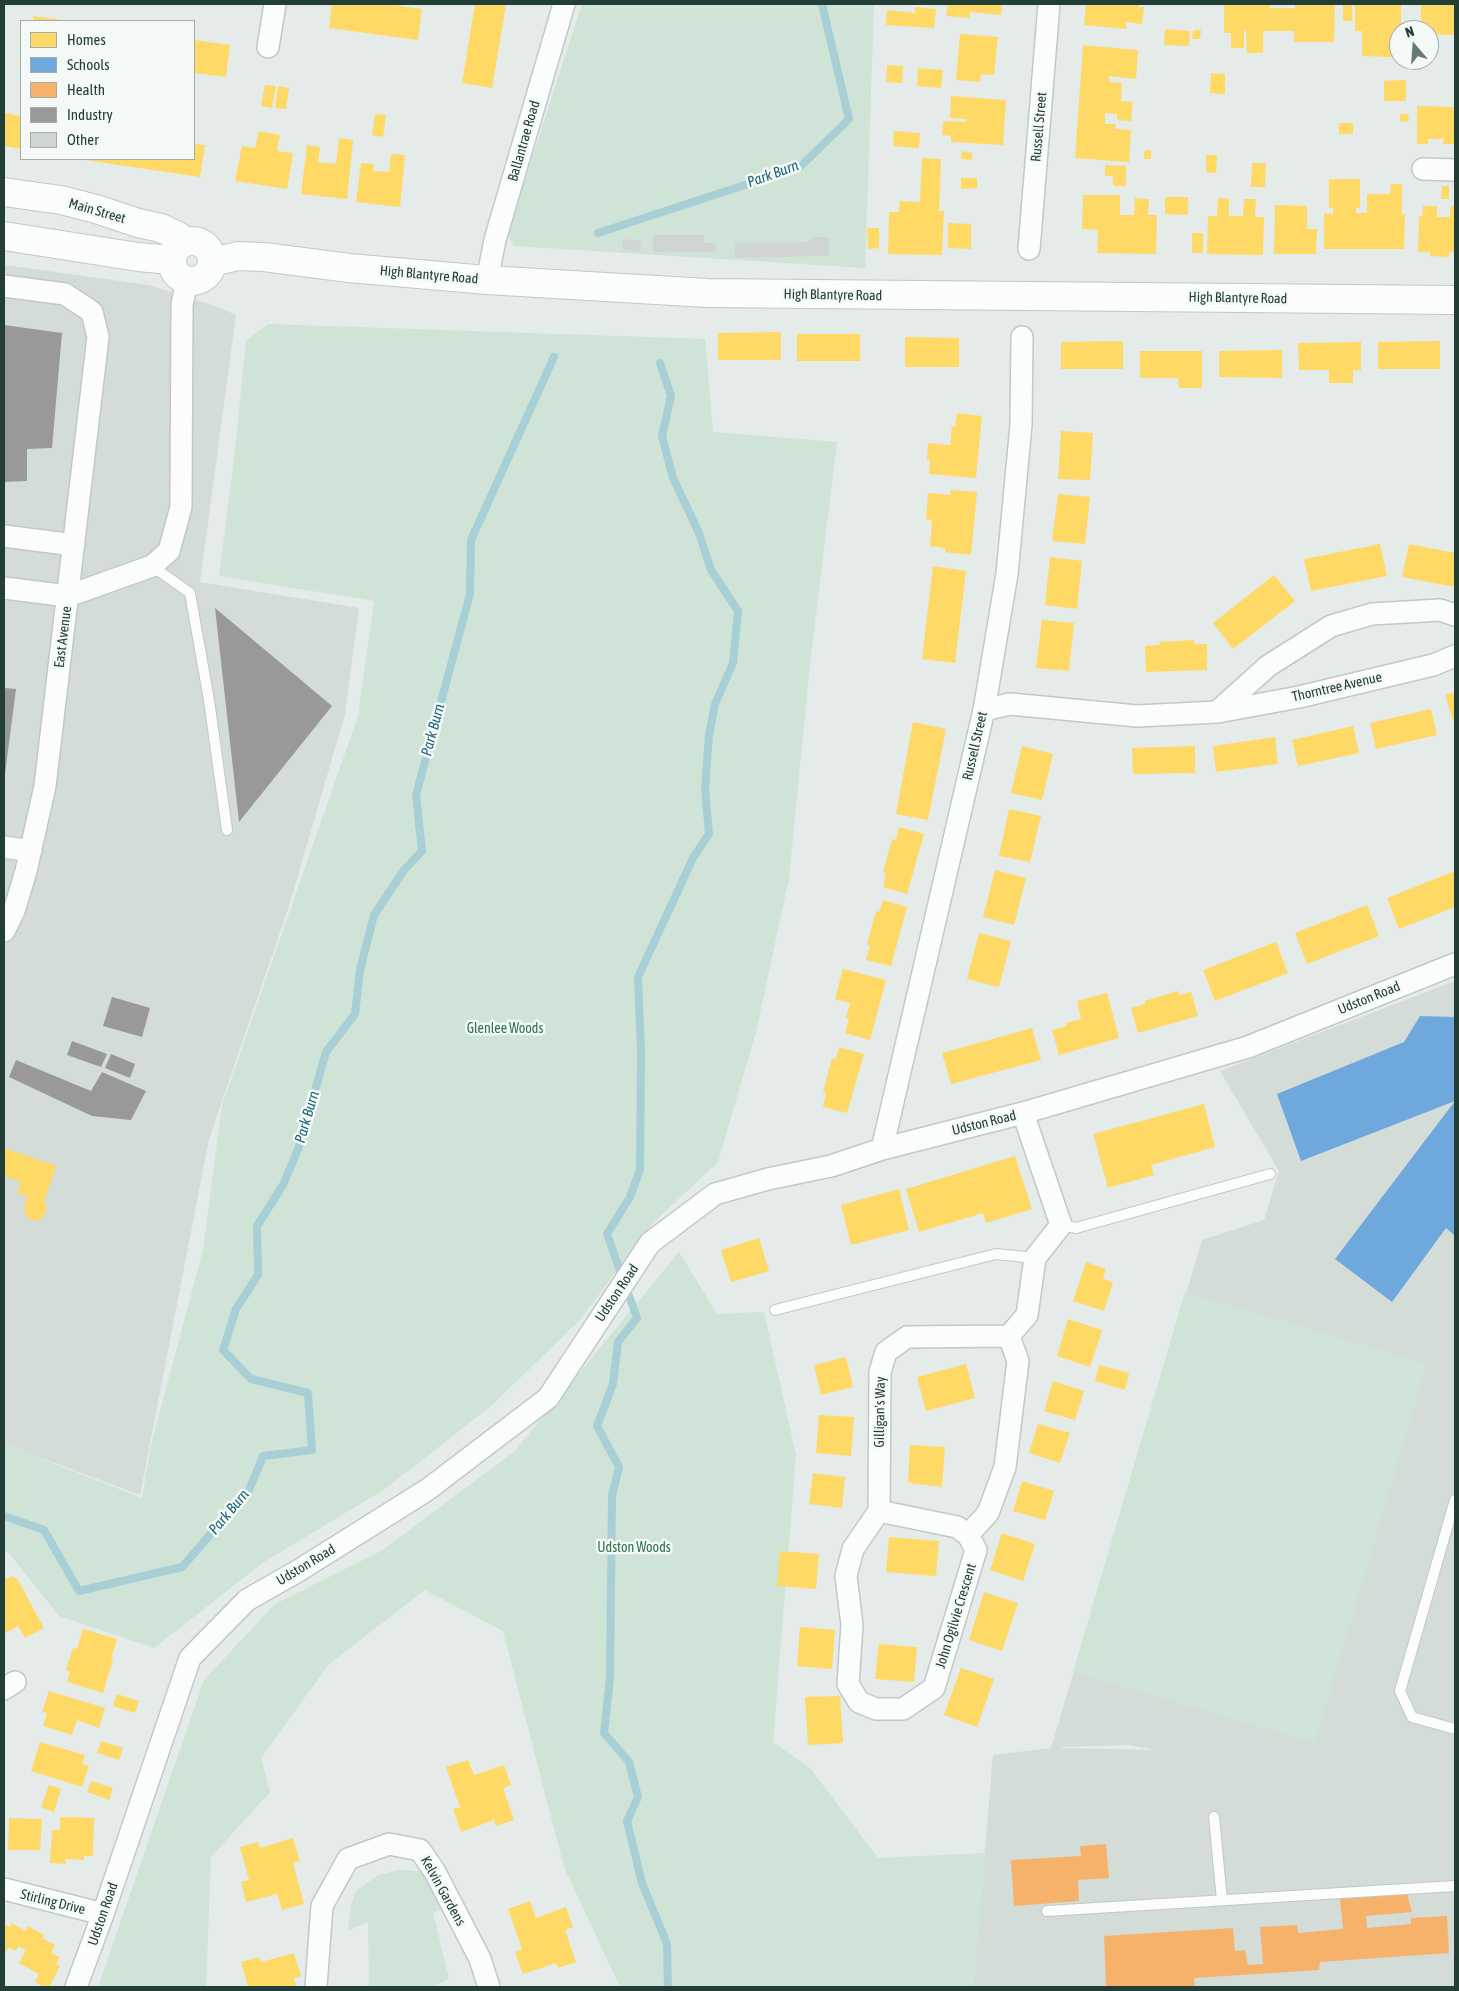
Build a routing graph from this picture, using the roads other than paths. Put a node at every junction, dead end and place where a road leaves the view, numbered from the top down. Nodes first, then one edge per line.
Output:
1 (275, 4) edge
2 (564, 4) edge
3 (1050, 4) edge
4 (268, 47) dead end
5 (1423, 169) dead end
6 (1455, 170) edge
7 (4, 192) edge
8 (4, 236) edge
9 (1029, 249) dead end
10 (181, 261) junction
11 (487, 280) junction
12 (4, 286) edge
13 (1455, 300) edge
14 (1022, 337) dead end
15 (4, 536) edge
16 (74, 545) junction
17 (152, 566) junction
18 (4, 588) edge
19 (68, 596) junction
20 (1455, 615) edge
21 (1455, 656) edge
22 (984, 710) junction
23 (1218, 712) junction
24 (227, 830) dead end
25 (4, 847) edge
26 (32, 851) junction
27 (4, 931) edge
28 (1455, 964) edge
29 (1023, 1113) junction
30 (882, 1149) junction
31 (1270, 1174) dead end
32 (1061, 1225) junction
33 (1035, 1258) junction
34 (775, 1310) dead end
35 (1009, 1336) junction
36 (1455, 1500) edge
37 (879, 1511) junction
38 (968, 1535) junction
39 (1455, 1728) edge
40 (1214, 1817) dead end
41 (1455, 1886) edge
42 (4, 1889) edge
43 (1222, 1900) junction
44 (1047, 1911) dead end
45 (103, 1914) junction
46 (76, 1987) edge
47 (316, 1987) edge
48 (489, 1987) edge

1 - 4 street
2 - 11 street, Ballantrae Road
3 - 9 street, Russell Street
5 - 6 street
7 - 10 main road, Main Street
8 - 10 main road
10 - 11 main road, High Blantyre Road
10 - 17 street
11 - 13 main road, High Blantyre Road
12 - 16 street, East Avenue
14 - 22 street, Russell Street
15 - 16 street
16 - 19 street, East Avenue
17 - 19 street
17 - 24 lane
18 - 19 street
19 - 26 street, East Avenue
20 - 23 street
21 - 23 street, Thorntree Avenue
22 - 23 street, Thorntree Avenue
22 - 30 street, Russell Street
25 - 26 street
26 - 27 street, East Avenue
28 - 29 street, Udston Road
29 - 30 street, Udston Road
29 - 32 street
30 - 45 street, Udston Road
31 - 32 lane
32 - 33 street
33 - 34 lane
33 - 35 street
35 - 37 street, Gilligan's Way
35 - 38 street
36 - 39 lane
37 - 38 street
37 - 38 street, John Ogilvie Crescent
40 - 43 lane
41 - 43 lane
42 - 45 street, Stirling Drive
43 - 44 lane
45 - 46 street, Udston Road
47 - 48 street, Kelvin Gardens

